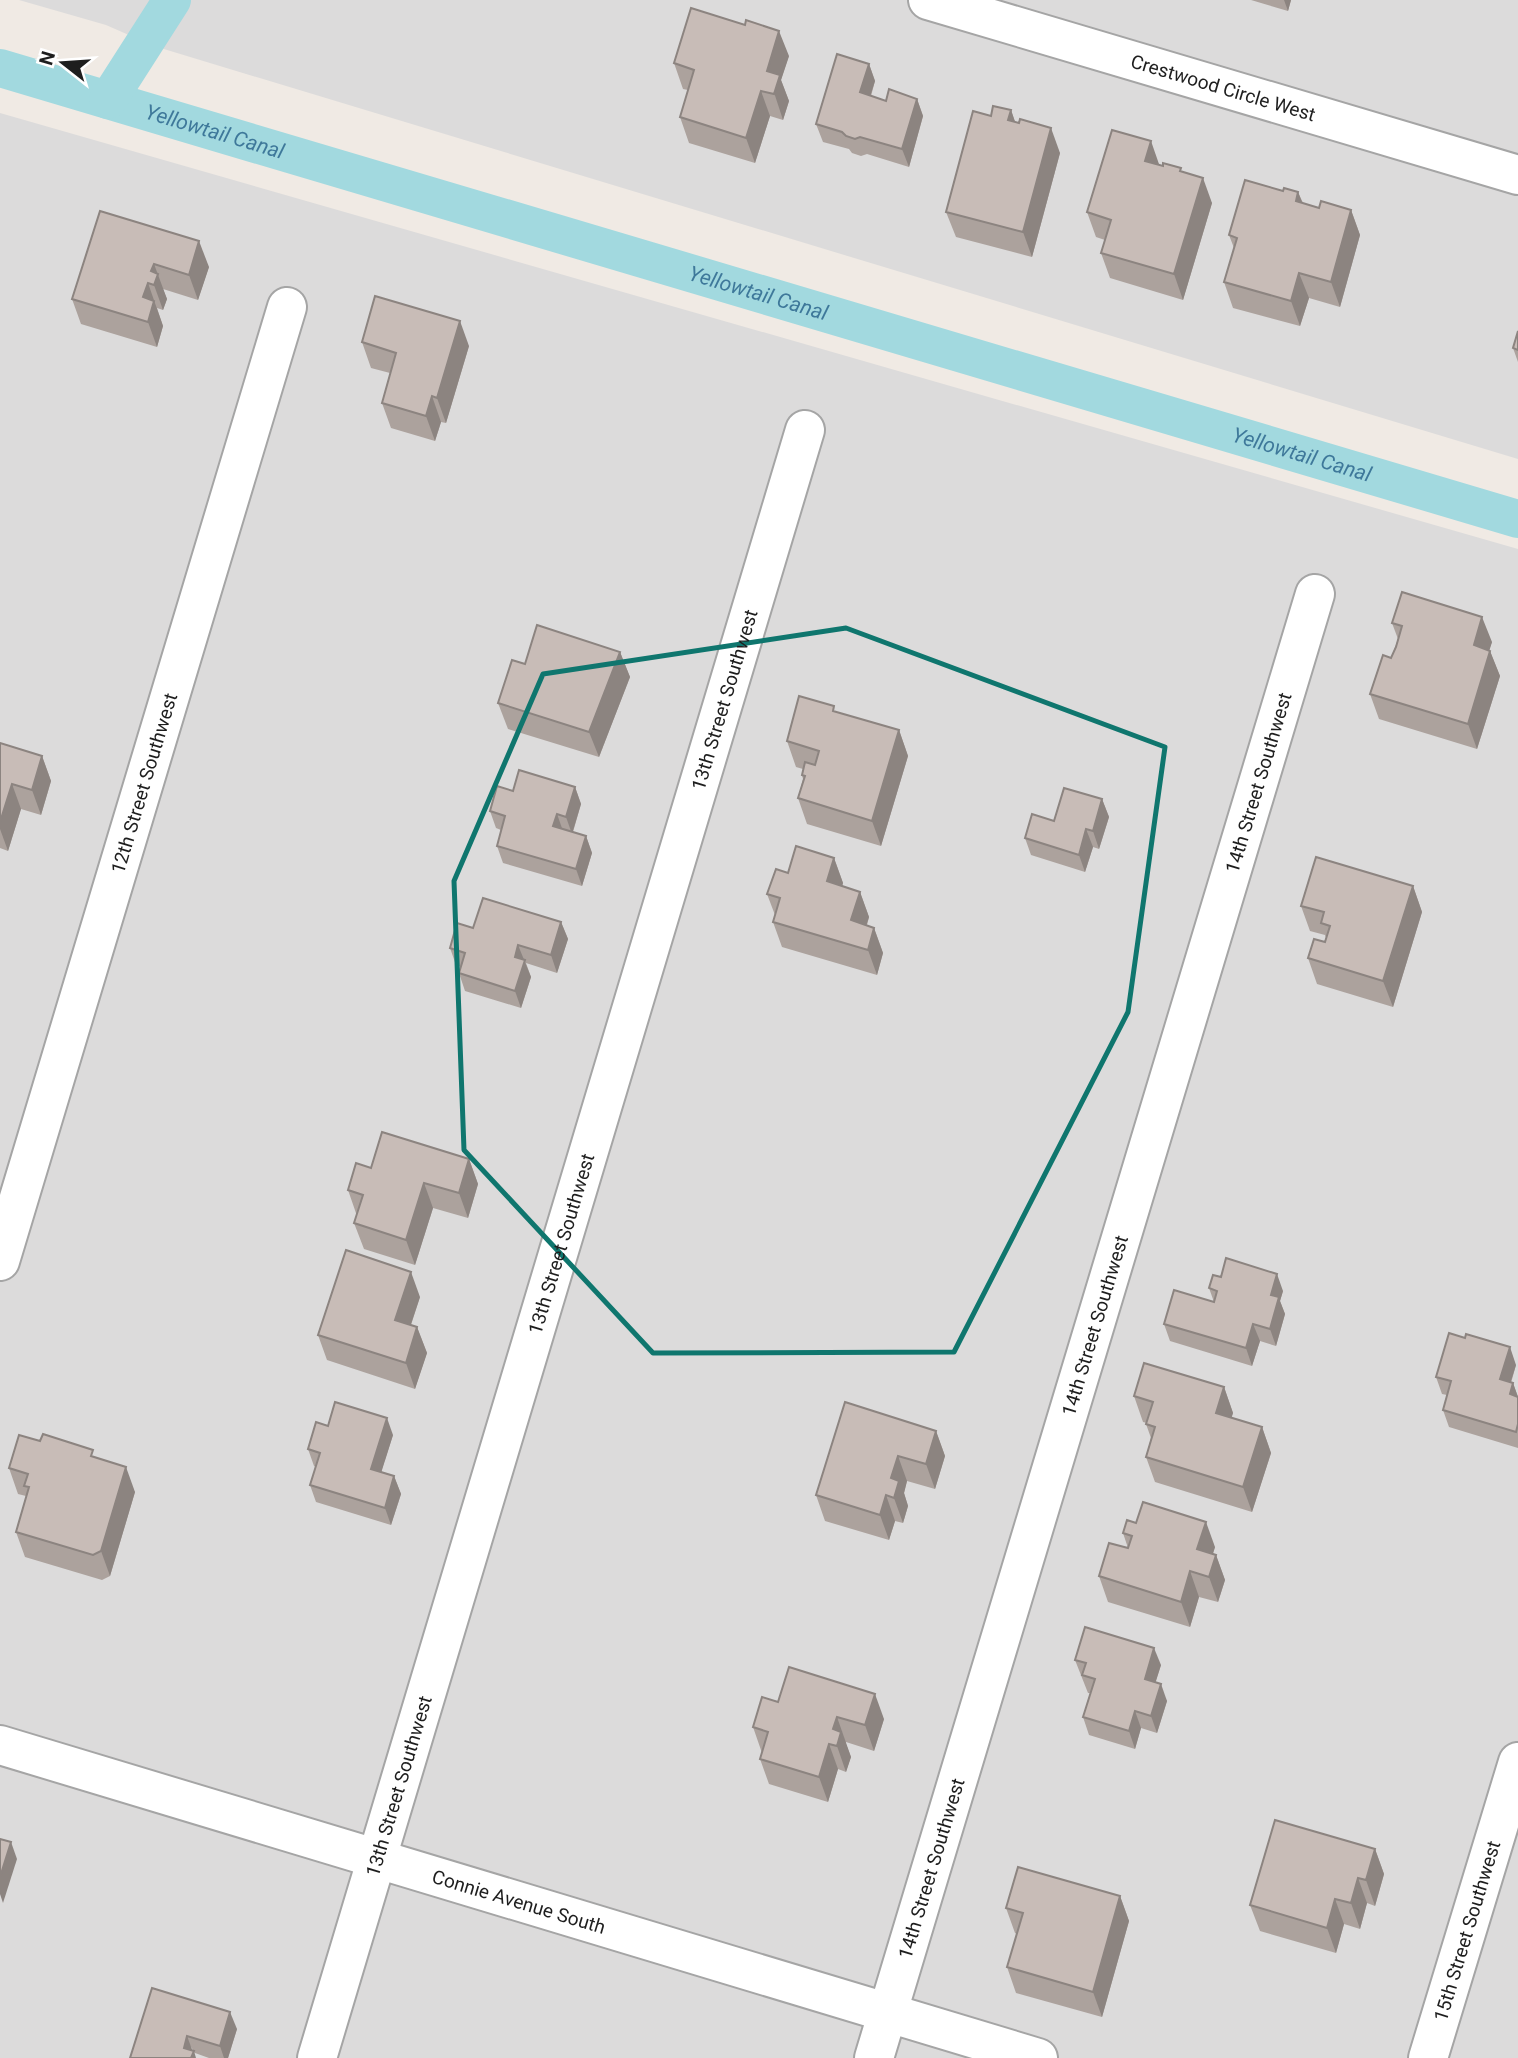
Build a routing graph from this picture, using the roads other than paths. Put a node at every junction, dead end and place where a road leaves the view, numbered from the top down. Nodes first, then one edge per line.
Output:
1 (928, 0) edge
2 (1518, 175) edge
3 (287, 307) dead end
4 (805, 430) dead end
5 (1315, 594) dead end
6 (0, 1261) edge
7 (0, 1745) edge
8 (1518, 1762) edge
9 (377, 1858) junction
10 (888, 2012) junction
11 (317, 2058) edge
12 (874, 2058) edge
13 (1038, 2058) edge
14 (1428, 2058) edge

1 - 2 street, Crestwood Circle West
3 - 6 street, 12th Street Southwest
4 - 9 street, 13th Street Southwest
5 - 10 street, 14th Street Southwest
7 - 9 street, Connie Avenue South
8 - 14 street, 15th Street Southwest
9 - 10 street, Connie Avenue South
9 - 11 street, 13th Street Southwest
10 - 12 street, 14th Street Southwest
10 - 13 street, Connie Avenue South

